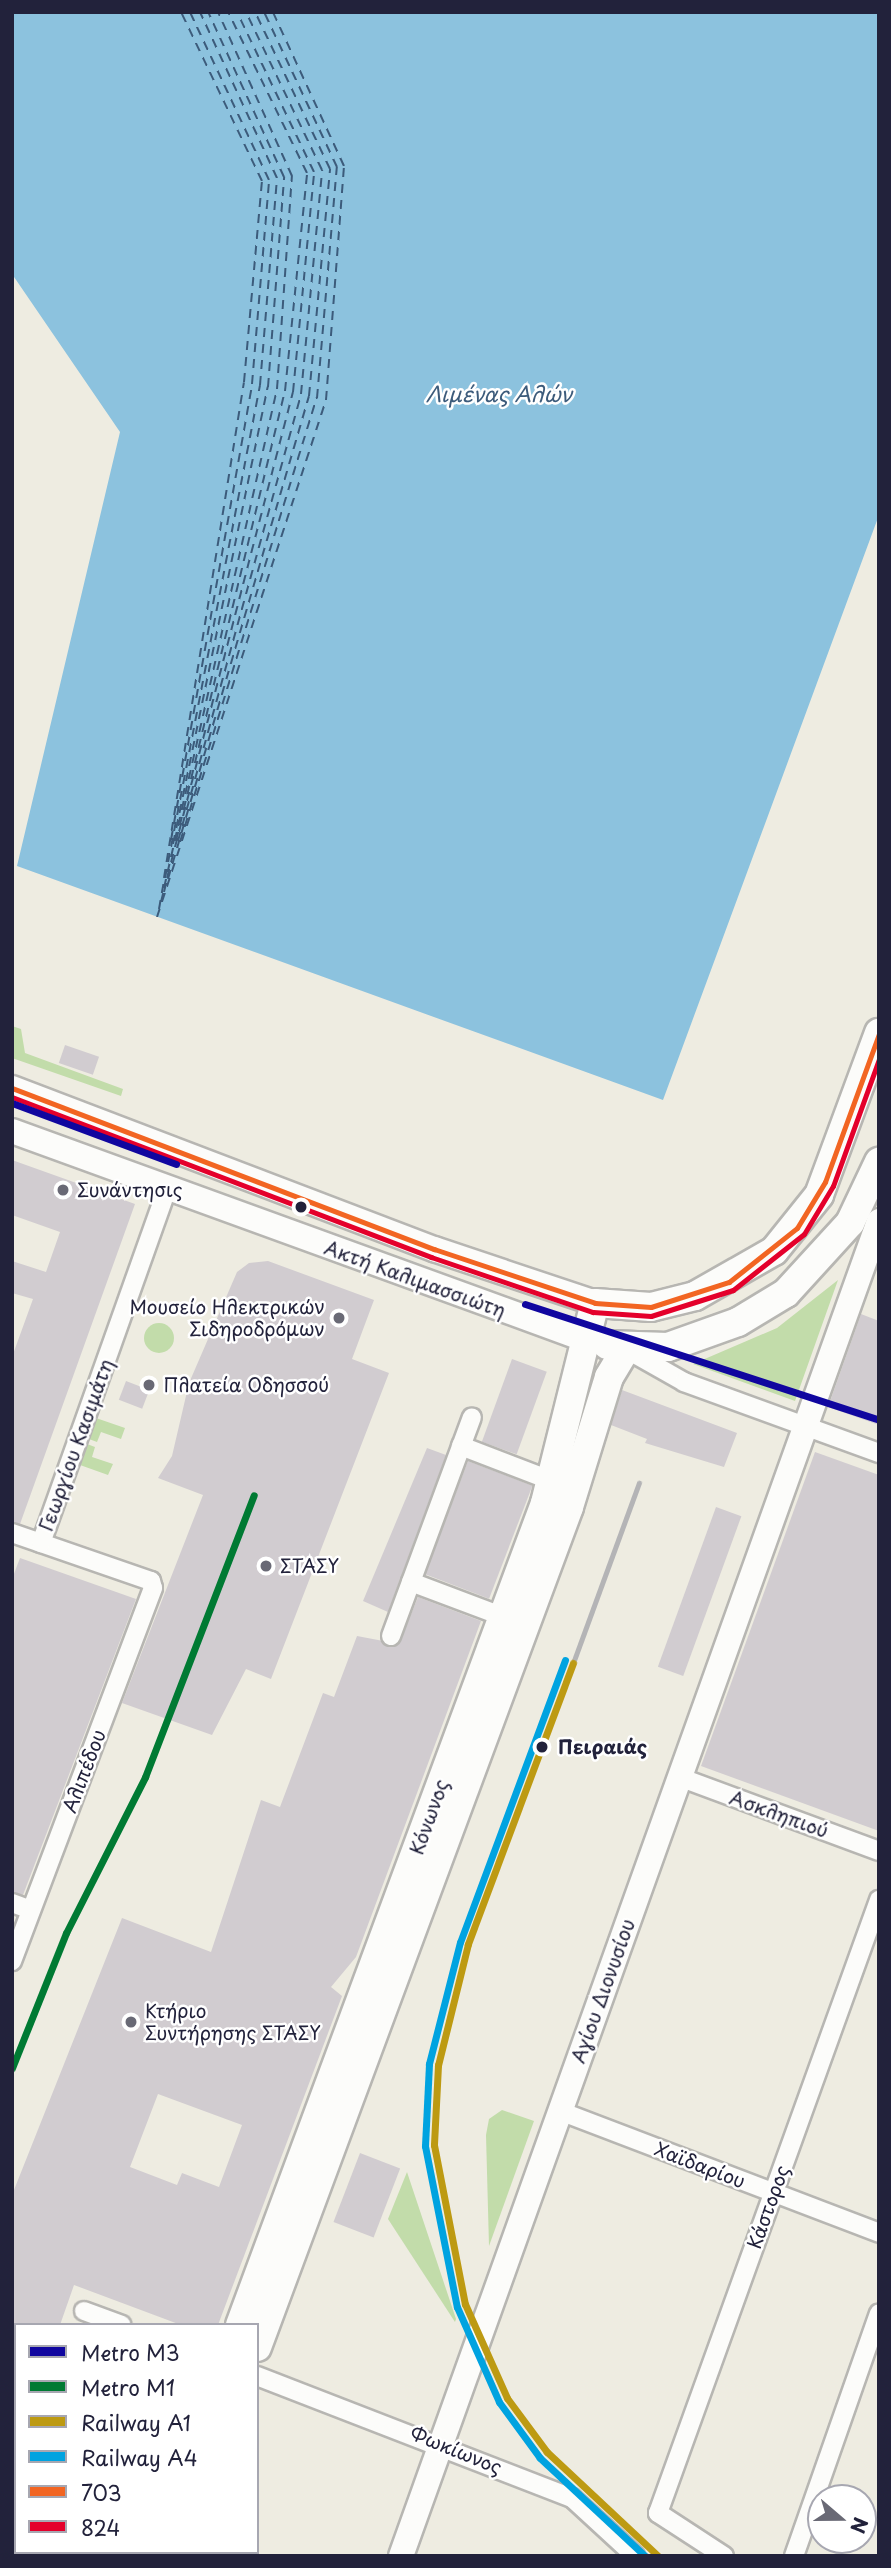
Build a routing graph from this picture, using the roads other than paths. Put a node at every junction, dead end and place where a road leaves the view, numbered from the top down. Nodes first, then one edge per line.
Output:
1 (876, 1049) edge
2 (12, 1088) edge
3 (12, 1131) edge
4 (879, 1162) edge
5 (167, 1189) junction
6 (879, 1221) edge
7 (595, 1303) junction
8 (587, 1340) junction
9 (626, 1349) junction
10 (472, 1418) dead end
11 (805, 1425) junction
12 (461, 1446) junction
13 (879, 1454) edge
14 (552, 1481) junction
15 (13, 1535) edge
16 (41, 1543) junction
17 (411, 1582) junction
18 (504, 1617) junction
19 (391, 1636) dead end
20 (679, 1777) junction
21 (879, 1851) edge
22 (879, 1900) edge
23 (12, 1903) edge
24 (31, 1910) junction
25 (12, 1961) edge
26 (560, 2111) junction
27 (773, 2193) junction
28 (879, 2233) edge
29 (84, 2311) dead end
30 (879, 2313) edge
31 (117, 2323) edge
32 (241, 2323) edge
33 (259, 2342) edge
34 (259, 2377) edge
35 (441, 2443) junction
36 (401, 2556) edge
37 (635, 2556) edge
38 (724, 2556) edge
39 (794, 2556) edge

1 - 7 main road, Ακτή Καλιμασσιώτη
2 - 7 main road, Ακτή Καλιμασσιώτη
3 - 5 main road, Ακτή Καλιμασσιώτη
4 - 9 main road, Ακτή Καλιμασσιώτη
5 - 8 main road, Ακτή Καλιμασσιώτη
5 - 16 street, Γεωργίου Κασιμάτη
6 - 11 main road, Αγίου Διονυσίου
7 - 8 main road, Κόνωνος
8 - 9 main road, Ακτή Καλιμασσιώτη
8 - 14 main road, Κόνωνος
9 - 11 street
9 - 33 main road, Κόνωνος
10 - 12 street
11 - 13 street
11 - 20 main road, Αγίου Διονυσίου
12 - 14 street
12 - 17 street
14 - 18 main road, Κόνωνος
15 - 16 street
16 - 24 street, Αλιπέδου
17 - 18 street
17 - 19 street
18 - 32 main road, Κόνωνος
20 - 21 street, Ασκληπιού
20 - 26 main road, Αγίου Διονυσίου
22 - 27 street, Κάστορος
23 - 24 street
24 - 25 street, Αλιπέδου
26 - 27 street, Χαϊδαρίου
26 - 35 main road, Αγίου Διονυσίου
27 - 28 street, Χαϊδαρίου
27 - 38 street, Κάστορος
29 - 31 street
30 - 39 street
34 - 35 street, Φωκίωνος
35 - 36 main road, Αγίου Διονυσίου
35 - 37 street, Φωκίωνος

